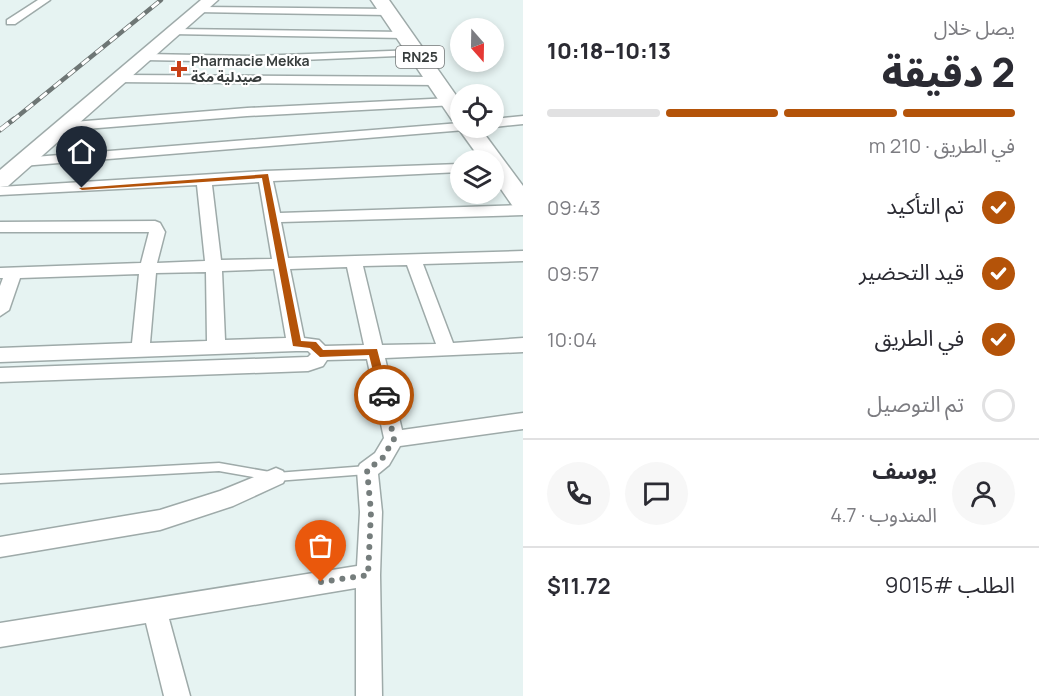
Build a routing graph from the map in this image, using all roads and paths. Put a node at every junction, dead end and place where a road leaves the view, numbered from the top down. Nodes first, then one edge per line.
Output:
1 (45, 0) edge
2 (205, 5) edge
3 (384, 6) edge
4 (10, 22) dead end
5 (175, 32) junction
6 (404, 35) junction
7 (417, 53) junction
8 (145, 57) junction
9 (119, 79) junction
10 (436, 81) junction
11 (450, 101) edge
12 (450, 109) edge
13 (523, 120) edge
14 (504, 122) edge
15 (61, 128) junction
16 (450, 128) edge
17 (22, 162) junction
18 (450, 168) edge
19 (265, 175) junction
20 (504, 178) edge
21 (204, 180) junction
22 (0, 181) edge
23 (0, 191) edge
24 (523, 203) edge
25 (523, 210) edge
26 (273, 218) junction
27 (0, 227) edge
28 (523, 256) edge
29 (413, 260) junction
30 (354, 261) junction
31 (282, 263) junction
32 (214, 267) junction
33 (148, 268) junction
34 (7, 273) edge
35 (0, 310) edge
36 (296, 344) junction
37 (523, 345) edge
38 (216, 347) junction
39 (447, 350) junction
40 (140, 351) junction
41 (373, 351) junction
42 (320, 353) junction
43 (0, 355) edge
44 (0, 375) edge
45 (523, 421) edge
46 (394, 439) junction
47 (367, 470) junction
48 (276, 477) junction
49 (0, 479) edge
50 (0, 547) edge
51 (368, 575) junction
52 (154, 609) junction
53 (0, 635) edge
54 (177, 696) edge
55 (369, 696) edge

1 - 4 street
2 - 3 street
2 - 5 main road
3 - 6 main road, RN25
5 - 6 street
5 - 8 main road
6 - 7 main road, RN25
7 - 8 street
7 - 10 main road, RN25
8 - 9 main road
9 - 10 street
9 - 15 main road
10 - 11 main road, RN25
12 - 15 street
13 - 14 street
15 - 17 main road
16 - 17 street
17 - 22 main road
18 - 19 street
19 - 21 street
19 - 26 street
20 - 24 main road
21 - 23 street
21 - 32 street
25 - 26 street
26 - 31 street
27 - 33 street
28 - 29 street
29 - 30 street
29 - 39 street
30 - 31 street
30 - 41 street
31 - 32 street
31 - 36 street
32 - 33 street
32 - 38 street
33 - 34 street
33 - 40 street
34 - 35 street
36 - 38 street
36 - 42 street
37 - 39 street
38 - 40 street
39 - 41 street
40 - 43 street
41 - 42 street
41 - 46 street
42 - 44 street
45 - 46 street
46 - 47 street
47 - 48 lane
47 - 51 street
48 - 49 lane
48 - 50 street
51 - 52 street
51 - 55 street
52 - 53 street
52 - 54 street

